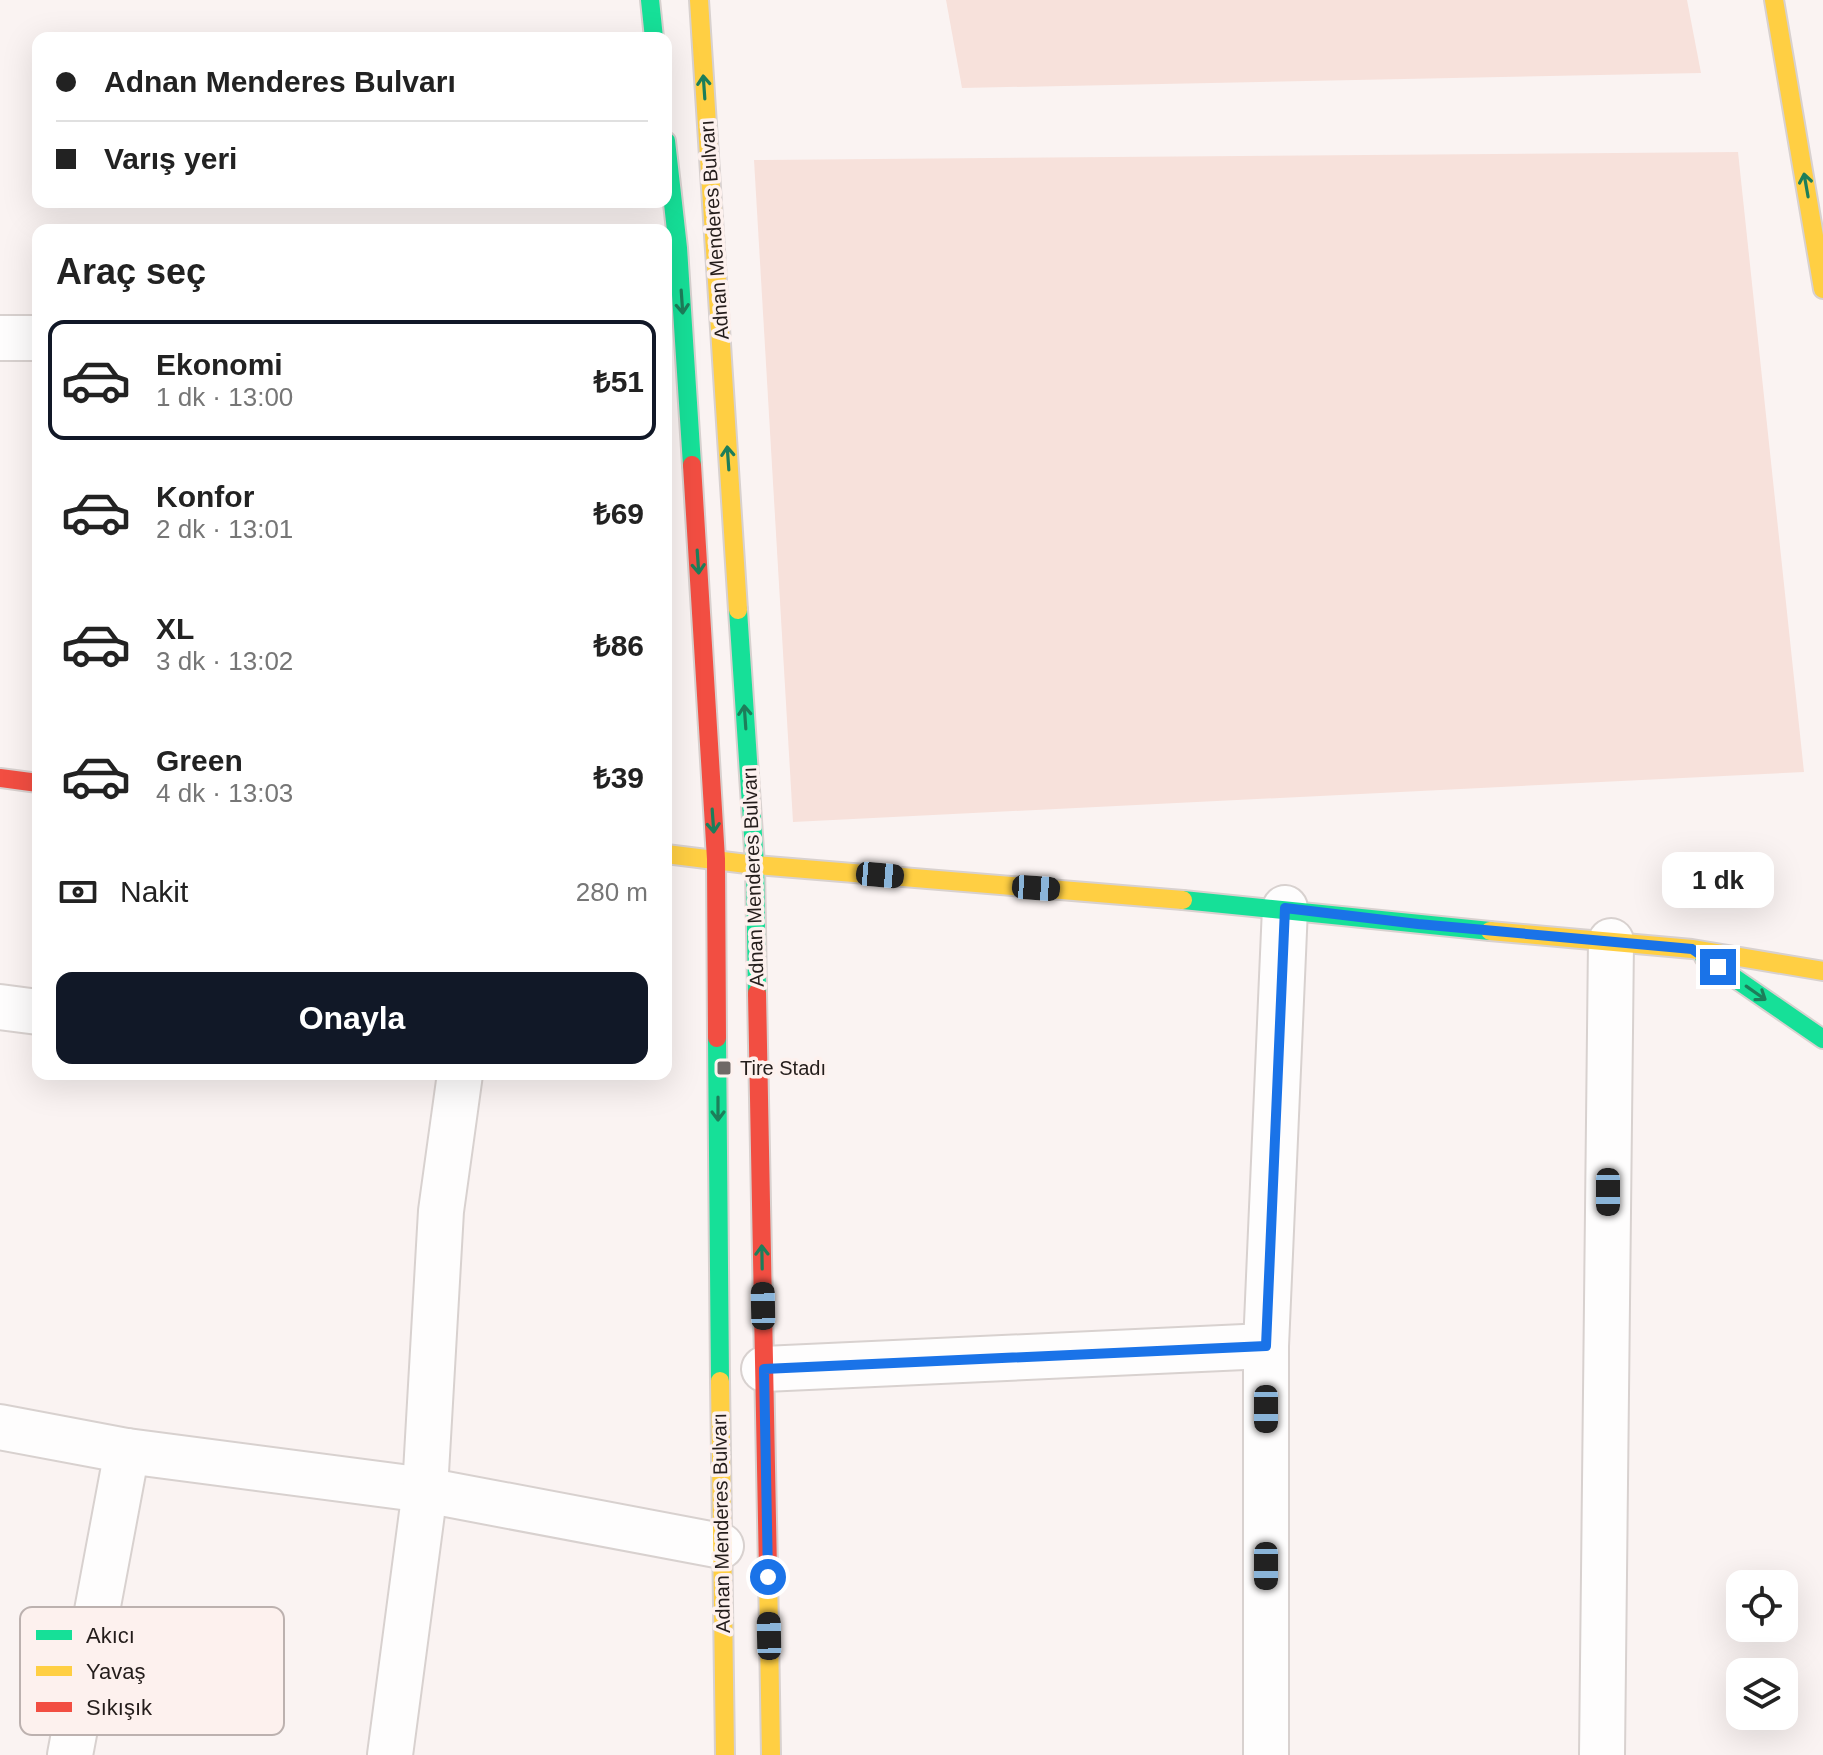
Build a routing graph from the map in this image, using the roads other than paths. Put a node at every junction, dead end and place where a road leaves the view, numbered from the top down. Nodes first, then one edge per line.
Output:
1 (650, 0) edge
2 (699, 0) edge
3 (1774, 0) edge
4 (653, 32) edge
5 (1818, 218) edge
6 (672, 249) edge
7 (1823, 289) edge
8 (0, 338) edge
9 (32, 338) edge
10 (0, 778) edge
11 (32, 782) edge
12 (672, 855) edge
13 (716, 859) junction
14 (755, 865) junction
15 (1285, 908) junction
16 (1611, 941) junction
17 (1692, 949) junction
18 (1823, 971) edge
19 (0, 1007) edge
20 (32, 1011) edge
21 (1823, 1039) edge
22 (459, 1080) edge
23 (1266, 1346) junction
24 (764, 1369) junction
25 (0, 1427) edge
26 (127, 1451) junction
27 (425, 1490) junction
28 (721, 1546) junction
29 (98, 1607) edge
30 (74, 1735) edge
31 (70, 1755) edge
32 (390, 1755) edge
33 (725, 1755) edge
34 (771, 1755) edge
35 (1266, 1755) edge
36 (1602, 1755) edge

1 - 4 street
14 -> 2 street, Adnan Menderes Bulvarı
5 -> 3 street
5 - 7 street
6 -> 13 street, Adnan Menderes Bulvarı
8 - 9 street
10 - 11 street
12 - 13 street
13 - 14 street
13 -> 28 street, Adnan Menderes Bulvarı
14 - 15 street
24 -> 14 street, Adnan Menderes Bulvarı
15 - 16 street
15 - 23 street
16 - 17 street
16 - 36 street
17 - 18 street
17 -> 21 street
19 - 20 street
22 - 27 street
23 - 24 street
23 - 35 street
24 - 34 street, Adnan Menderes Bulvarı
25 - 26 street
26 - 27 street
26 - 29 street
27 - 28 street
27 - 32 street
28 - 33 street, Adnan Menderes Bulvarı
30 - 31 street

